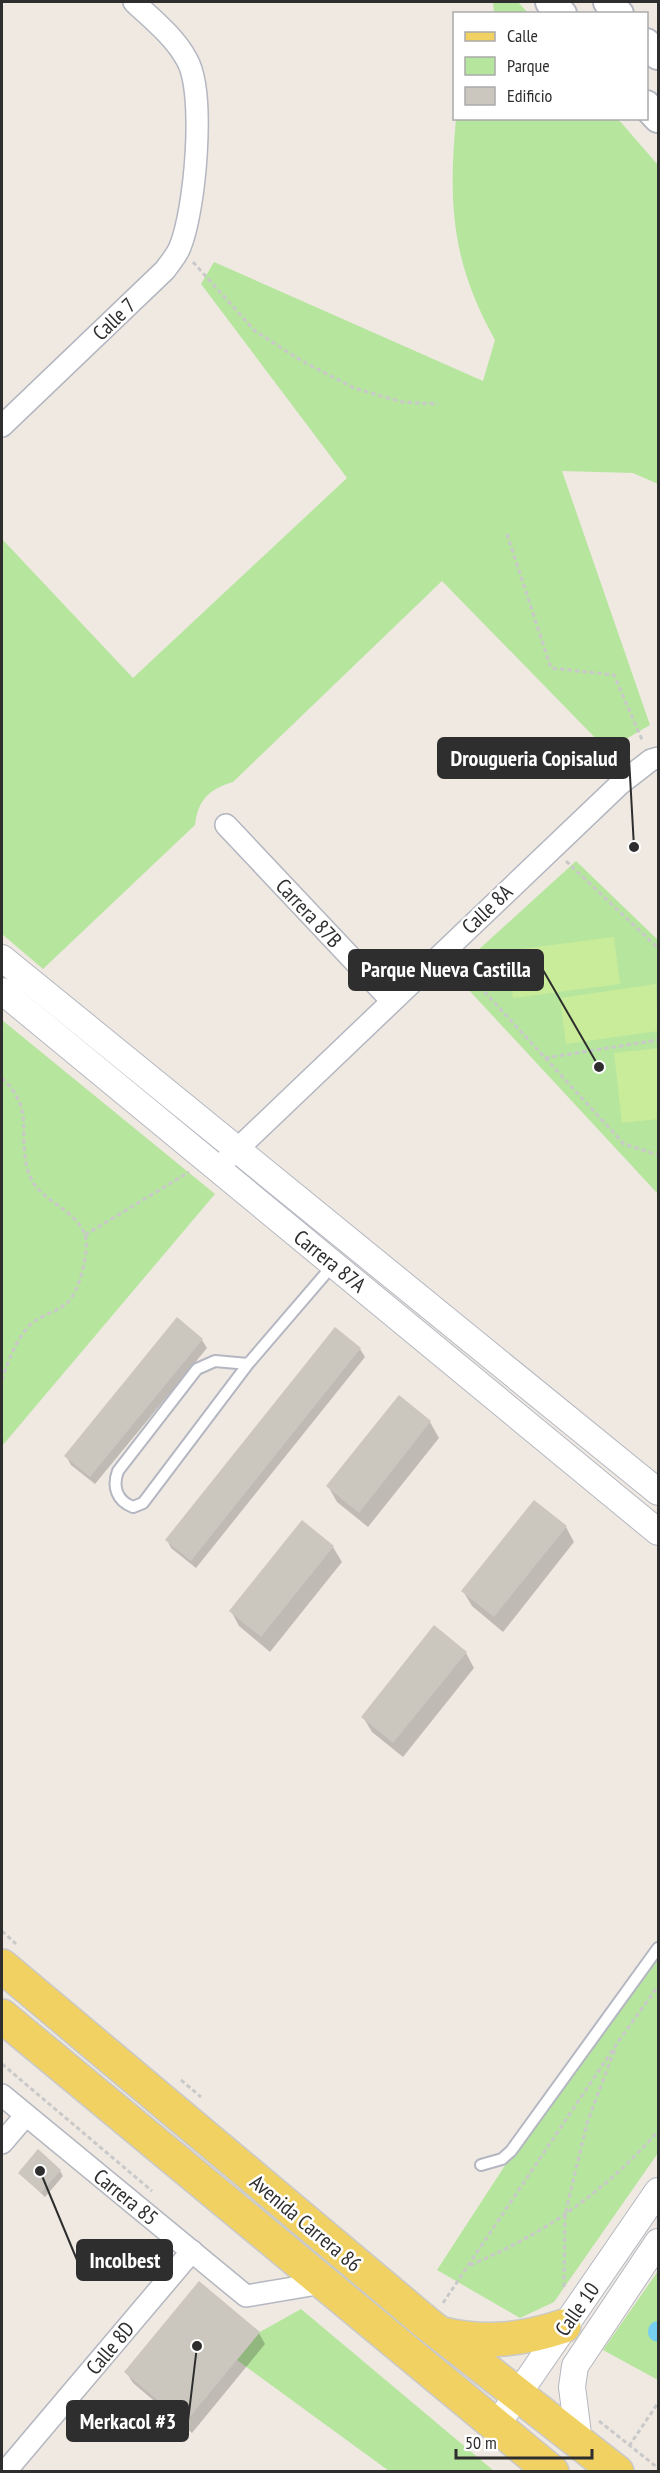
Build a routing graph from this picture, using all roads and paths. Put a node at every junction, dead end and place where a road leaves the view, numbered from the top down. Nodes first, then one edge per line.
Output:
1 (134, 2) edge
2 (180, 247) junction
3 (438, 404) dead end
4 (2, 426) edge
5 (507, 534) dead end
6 (655, 759) edge
7 (226, 825) dead end
8 (552, 848) junction
9 (658, 948) edge
10 (445, 949) junction
11 (2, 958) edge
12 (2, 991) edge
13 (391, 1000) junction
14 (658, 1040) edge
15 (545, 1058) junction
16 (2, 1078) edge
17 (236, 1149) junction
18 (658, 1155) edge
19 (213, 1165) junction
20 (85, 1236) junction
21 (333, 1264) junction
22 (249, 1364) junction
23 (2, 1380) edge
24 (658, 1492) edge
25 (658, 1499) edge
26 (649, 1524) edge
27 (658, 1948) edge
28 (2, 1966) edge
29 (658, 1986) edge
30 (2, 2016) edge
31 (618, 2042) junction
32 (2, 2064) edge
33 (2, 2095) edge
34 (26, 2115) junction
35 (658, 2131) edge
36 (2, 2143) edge
37 (482, 2165) dead end
38 (658, 2191) edge
39 (155, 2194) dead end
40 (565, 2215) junction
41 (658, 2242) edge
42 (192, 2251) junction
43 (468, 2266) junction
44 (323, 2283) junction
45 (441, 2318) junction
46 (564, 2326) junction
47 (518, 2394) junction
48 (658, 2403) edge
49 (496, 2426) junction
50 (589, 2431) junction
51 (620, 2462) edge
52 (658, 2468) edge
53 (5, 2472) edge
54 (552, 2472) edge

1 - 2 street, Calle 7
2 - 3 path
2 - 4 street, Calle 7
5 - 6 path
6 - 8 street, Calle 8A
7 - 13 street, Carrera 87B
8 - 9 path
8 - 10 street, Calle 8A
10 - 13 street, Calle 8A
10 - 15 path
11 - 17 street, Carrera 87A
12 - 19 street, Carrera 87A
13 - 17 street, Calle 8A
14 - 15 path
15 - 18 path
16 - 20 path
17 - 19 street, Calle 8A
17 - 24 street, Carrera 87A
19 - 20 path
19 - 21 street, Carrera 87A
20 - 23 path
21 - 22 lane
21 - 26 street, Carrera 87A
22 - 22 lane
25 - 26 street
27 - 37 lane
28 - 45 main road, Avenida Carrera 86
29 - 31 path
30 - 44 main road, Avenida Carrera 86
31 - 40 path
31 - 43 path
32 - 39 path
33 - 34 street, Carrera 85
34 - 36 street
34 - 42 street, Carrera 85
35 - 40 path
38 - 46 street, Calle 10
40 - 43 path
40 - 46 path
41 - 50 street, Calle 10
42 - 44 street, Carrera 85
42 - 53 street, Calle 8D
43 - 45 path
44 - 49 main road, Avenida Carrera 86
45 - 46 main road
45 - 47 main road, Avenida Carrera 86
46 - 47 street, Calle 10
47 - 49 street, Calle 10
47 - 50 main road, Avenida Carrera 86
48 - 51 path
49 - 54 main road, Avenida Carrera 86
50 - 51 main road, Avenida Carrera 86
50 - 51 path
51 - 52 path

